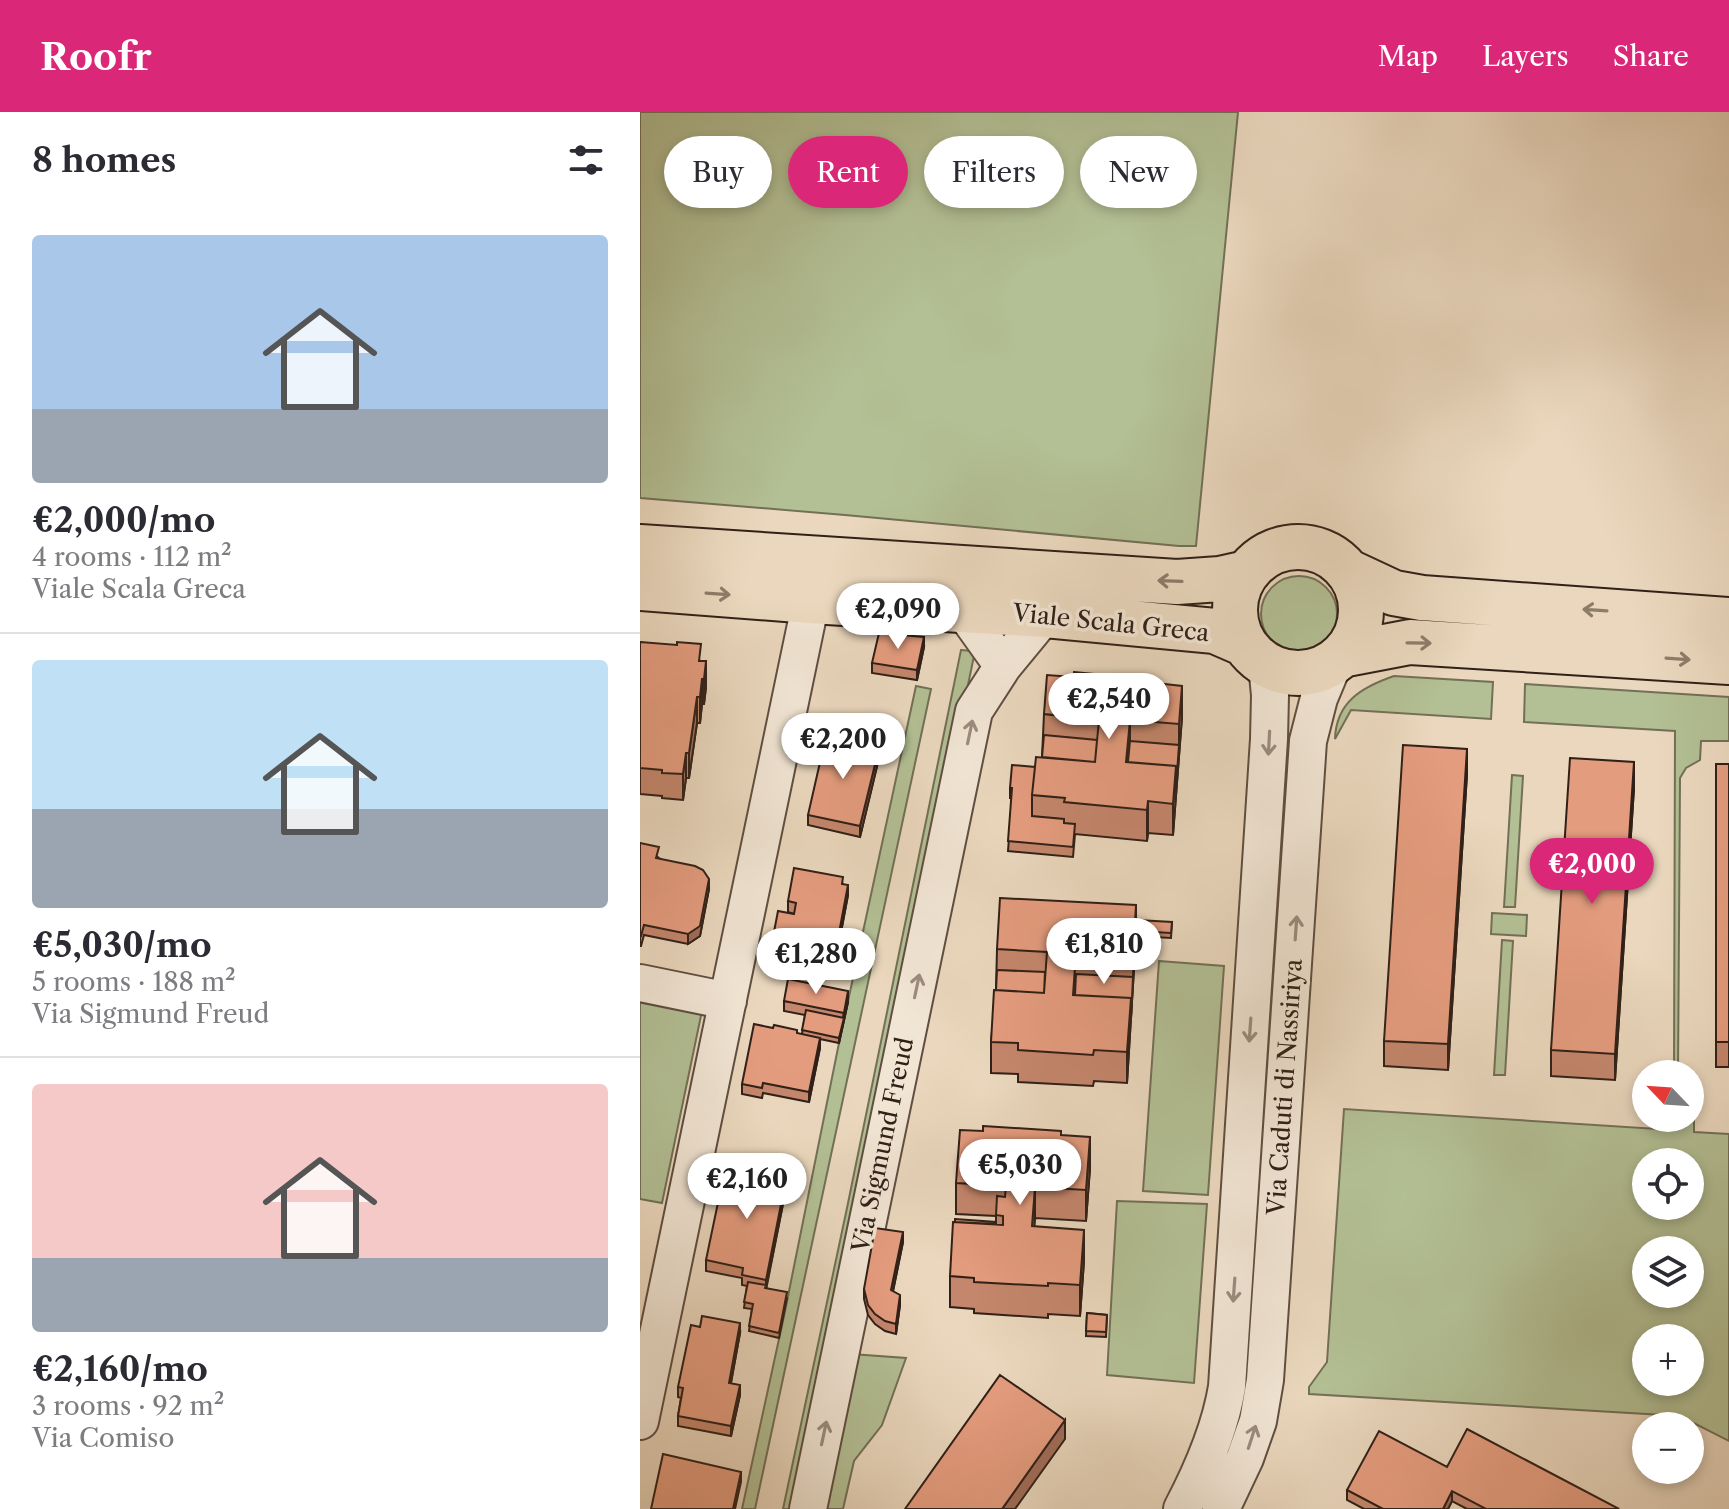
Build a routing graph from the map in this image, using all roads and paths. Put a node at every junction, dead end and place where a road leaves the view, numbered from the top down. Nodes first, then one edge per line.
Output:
1 (640, 547) edge
2 (1349, 572) junction
3 (1247, 573) junction
4 (640, 588) edge
5 (811, 601) junction
6 (963, 610) junction
7 (1045, 615) junction
8 (1729, 620) edge
9 (1256, 655) junction
10 (1338, 659) junction
11 (1729, 662) edge
12 (1003, 666) junction
13 (640, 983) edge
14 (728, 1001) junction
15 (640, 1421) edge
16 (808, 1509) edge
17 (1182, 1509) edge
18 (1221, 1509) edge

3 -> 1 main road, Viale Scala Greca
2 - 3 main road
8 -> 2 main road
2 - 10 main road
3 - 9 main road
4 -> 5 main road, Viale Scala Greca
5 - 6 main road, Viale Scala Greca
5 - 14 street
6 - 7 main road, Viale Scala Greca
6 - 12 street
7 - 9 main road, Viale Scala Greca
7 - 12 street, Via Sigmund Freud
9 - 10 main road
9 -> 17 street, Via Caduti di Nassiriya
10 -> 11 main road
18 -> 10 street, Via Caduti di Nassiriya
16 -> 12 street, Via Sigmund Freud
13 - 14 street
14 - 15 street

